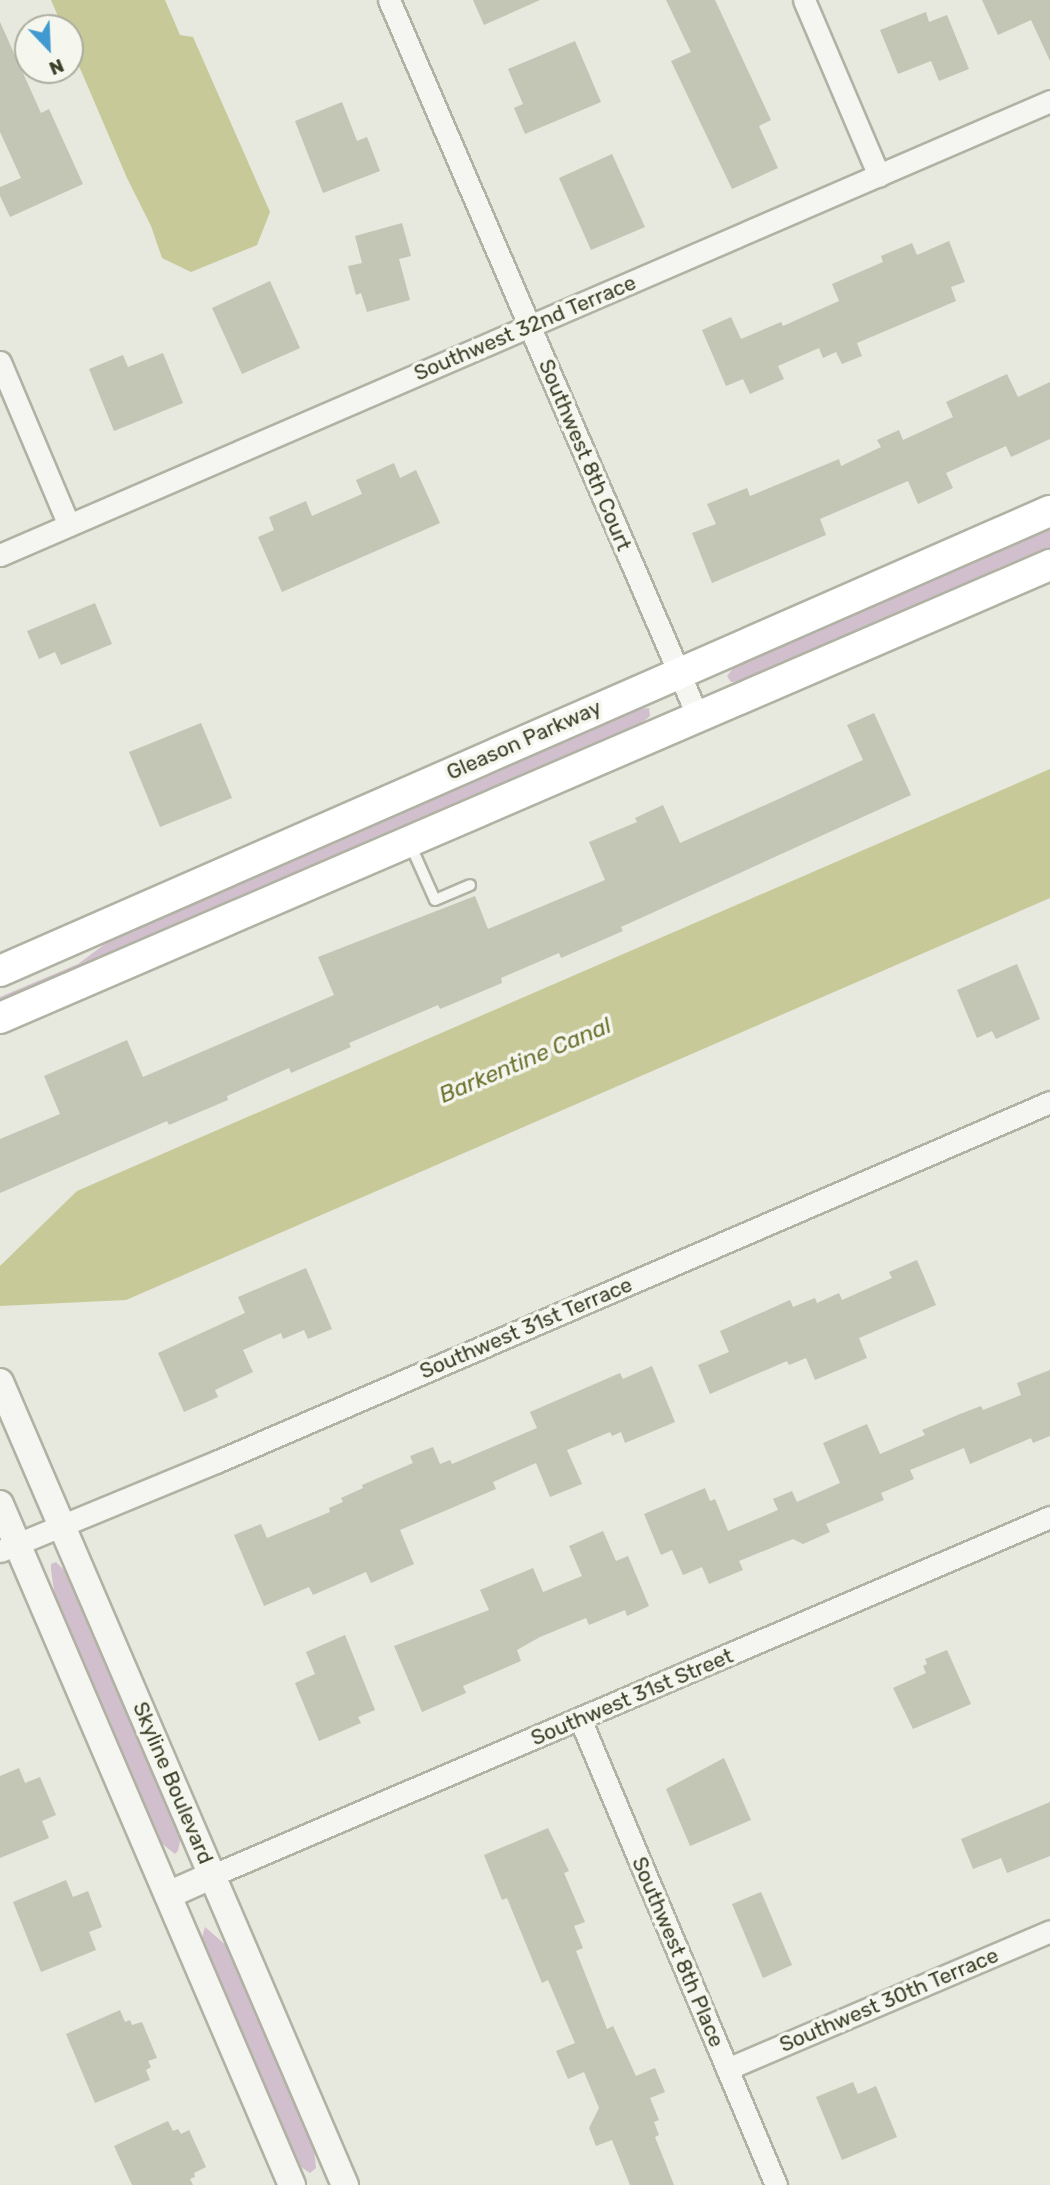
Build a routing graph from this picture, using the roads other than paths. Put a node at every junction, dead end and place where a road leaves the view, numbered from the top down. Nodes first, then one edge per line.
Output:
1 (389, 0) edge
2 (804, 0) edge
3 (1050, 101) edge
4 (879, 176) junction
5 (530, 326) junction
6 (0, 362) edge
7 (1050, 511) edge
8 (69, 525) junction
9 (0, 555) edge
10 (1050, 565) edge
11 (680, 673) junction
12 (698, 717) junction
13 (409, 841) junction
14 (470, 885) dead end
15 (0, 971) edge
16 (0, 1018) edge
17 (1050, 1102) edge
18 (0, 1382) edge
19 (0, 1504) edge
20 (1050, 1517) edge
21 (62, 1526) junction
22 (9, 1548) edge
23 (580, 1719) junction
24 (213, 1875) junction
25 (168, 1895) junction
26 (1050, 1931) edge
27 (727, 2069) junction
28 (292, 2185) edge
29 (345, 2185) edge
30 (776, 2185) edge

1 - 5 street, Southwest 8th Court
2 - 4 street
3 - 4 street, Southwest 32nd Terrace
4 - 5 street, Southwest 32nd Terrace
5 - 8 street, Southwest 32nd Terrace
5 - 11 street, Southwest 8th Court
6 - 8 street
7 - 11 main road, Gleason Parkway
8 - 9 street, Southwest 32nd Terrace
10 - 12 main road
11 - 12 street, Southwest 8th Court
11 - 15 main road, Gleason Parkway
12 - 13 main road
13 - 14 lane
13 - 16 main road
17 - 21 street, Southwest 31st Terrace
18 - 21 street, Skyline Boulevard
19 - 22 street
20 - 23 street, Southwest 31st Street
21 - 22 street, Southwest 31st Terrace
21 - 24 street, Skyline Boulevard
22 - 25 street
23 - 24 street, Southwest 31st Street
23 - 27 street, Southwest 8th Place
24 - 25 street
24 - 29 street, Skyline Boulevard
25 - 28 street
26 - 27 street, Southwest 30th Terrace
27 - 30 street, Southwest 8th Place

